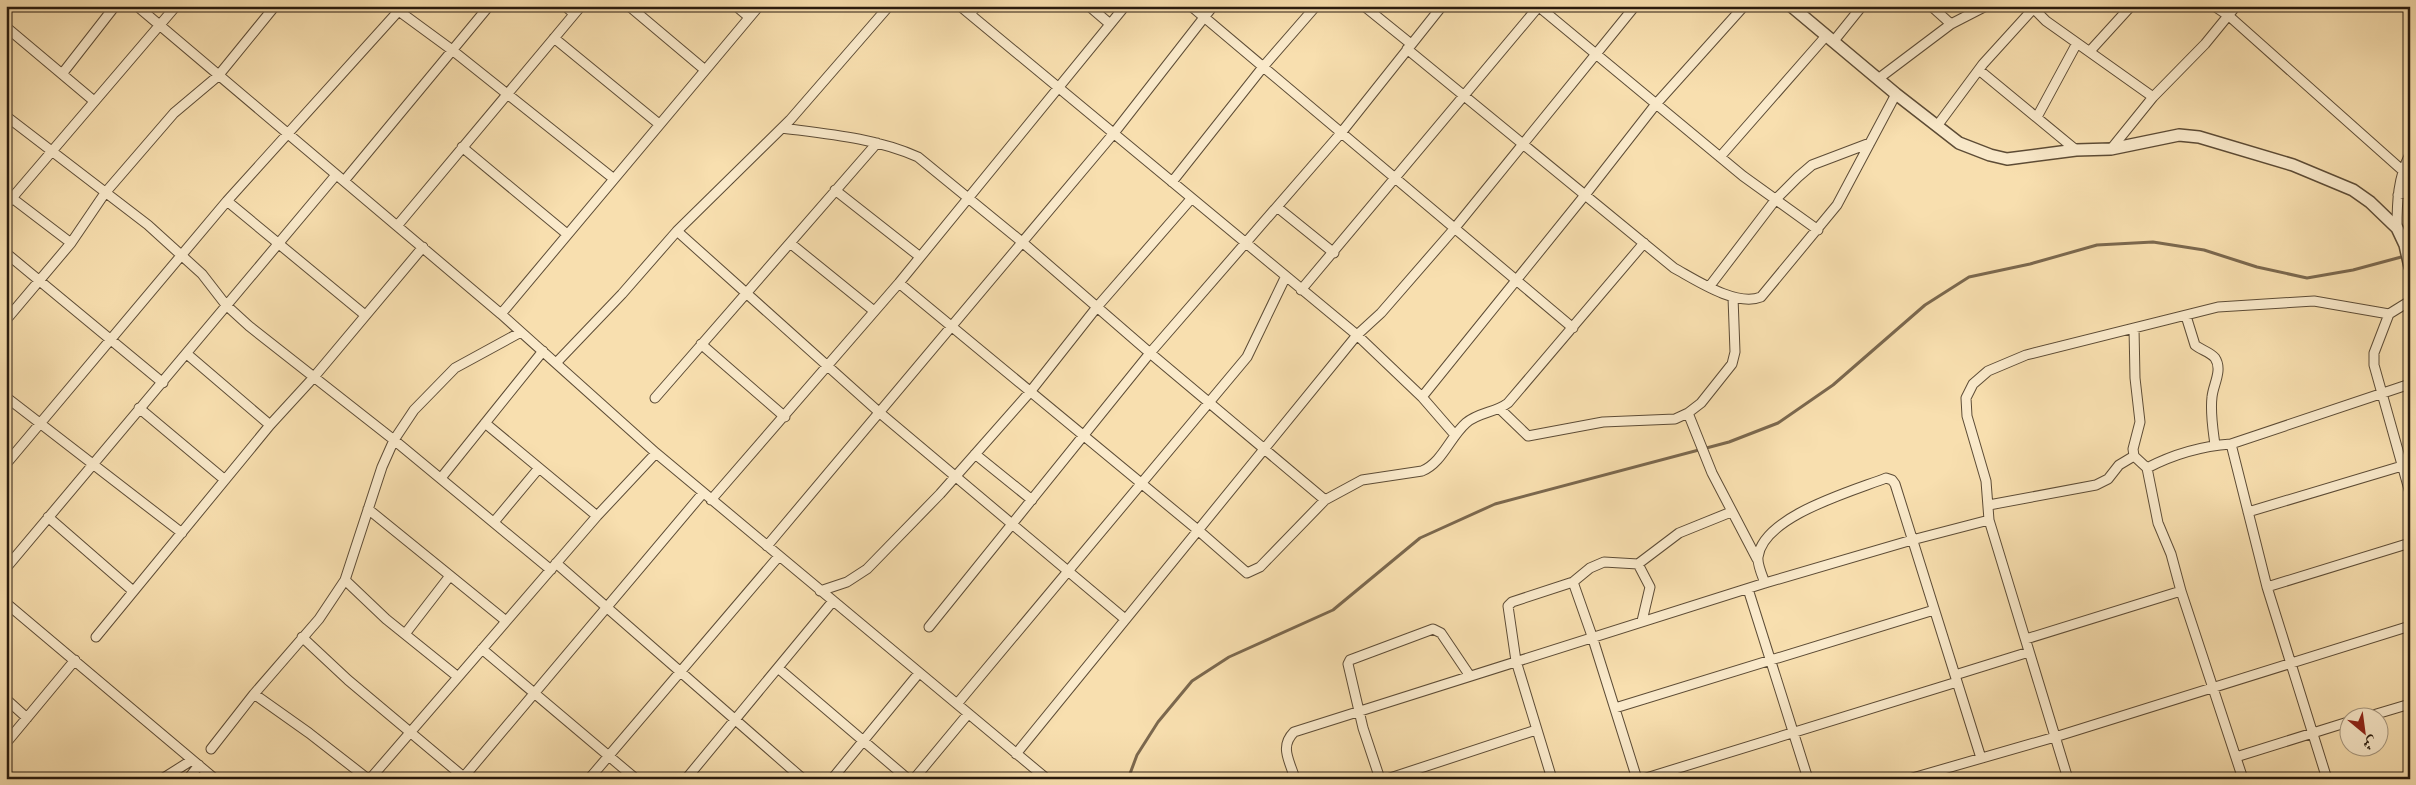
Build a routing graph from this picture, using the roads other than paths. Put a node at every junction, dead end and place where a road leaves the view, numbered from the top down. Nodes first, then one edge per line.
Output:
1 (115, 6) edge
2 (137, 6) edge
3 (176, 6) edge
4 (275, 6) edge
5 (489, 6) edge
6 (565, 6) edge
7 (581, 6) edge
8 (629, 6) edge
9 (736, 6) edge
10 (759, 6) edge
11 (889, 6) edge
12 (960, 6) edge
13 (977, 6) edge
14 (1089, 6) edge
15 (1125, 6) edge
16 (1191, 6) edge
17 (1213, 6) edge
18 (1316, 6) edge
19 (1364, 6) edge
20 (1442, 6) edge
21 (1539, 6) edge
22 (1635, 6) edge
23 (1744, 6) edge
24 (1791, 6) edge
25 (1862, 6) edge
26 (1931, 6) edge
27 (1986, 6) edge
28 (2131, 6) edge
29 (2214, 6) edge
30 (2236, 6) edge
31 (398, 8) edge
32 (2032, 8) edge
33 (574, 14) junction
34 (970, 14) junction
35 (2229, 16) junction
36 (749, 17) junction
37 (1204, 17) junction
38 (1110, 24) junction
39 (1951, 24) junction
40 (159, 26) junction
41 (6, 27) edge
42 (554, 38) junction
43 (1829, 39) junction
44 (2078, 43) junction
45 (1409, 46) junction
46 (452, 50) junction
47 (2090, 51) junction
48 (1596, 54) junction
49 (1263, 67) junction
50 (705, 70) junction
51 (1978, 70) junction
52 (62, 74) junction
53 (218, 76) junction
54 (1878, 79) junction
55 (1059, 87) junction
56 (508, 93) junction
57 (1896, 94) junction
58 (1464, 96) junction
59 (2153, 98) junction
60 (94, 101) junction
61 (1656, 104) junction
62 (6, 116) edge
63 (2037, 117) junction
64 (659, 124) junction
65 (1937, 126) junction
66 (782, 128) junction
67 (1114, 133) junction
68 (1341, 133) junction
69 (287, 135) junction
70 (877, 143) junction
71 (1525, 143) junction
72 (1870, 143) junction
73 (462, 147) junction
74 (2111, 149) junction
75 (2076, 150) junction
76 (52, 152) junction
77 (2410, 154) edge
78 (1720, 157) junction
79 (2402, 170) junction
80 (340, 178) junction
81 (1396, 178) junction
82 (614, 179) junction
83 (1172, 182) junction
84 (835, 190) junction
85 (2410, 191) edge
86 (105, 193) junction
87 (1585, 195) junction
88 (2398, 195) junction
89 (967, 198) junction
90 (1191, 199) junction
91 (1776, 199) junction
92 (9, 201) edge
93 (227, 201) junction
94 (1277, 207) junction
95 (397, 226) junction
96 (2397, 228) junction
97 (1454, 229) junction
98 (1818, 230) junction
99 (677, 231) junction
100 (567, 234) junction
101 (1022, 242) junction
102 (71, 243) junction
103 (790, 243) junction
104 (1644, 243) junction
105 (279, 244) junction
106 (1245, 244) junction
107 (423, 247) junction
108 (6, 253) edge
109 (1334, 253) junction
110 (182, 254) junction
111 (919, 256) junction
112 (2410, 267) edge
113 (1285, 278) junction
114 (38, 280) junction
115 (1517, 280) junction
116 (899, 283) junction
117 (1710, 287) junction
118 (1301, 290) junction
119 (746, 293) junction
120 (1733, 297) junction
121 (2410, 301) edge
122 (226, 305) junction
123 (1097, 307) junction
124 (874, 312) junction
125 (502, 314) junction
126 (2389, 314) junction
127 (365, 315) junction
128 (2186, 316) junction
129 (6, 320) edge
130 (952, 327) junction
131 (1573, 328) junction
132 (2134, 328) junction
133 (521, 332) junction
134 (1357, 335) junction
135 (110, 339) junction
136 (701, 344) junction
137 (543, 351) junction
138 (1150, 353) junction
139 (187, 354) junction
140 (556, 362) junction
141 (828, 367) junction
142 (314, 377) junction
143 (163, 383) junction
144 (2410, 384) edge
145 (1030, 392) junction
146 (2383, 394) junction
147 (6, 397) edge
148 (1422, 397) junction
149 (655, 398) dead end
150 (1209, 401) junction
151 (139, 408) junction
152 (1500, 409) junction
153 (880, 413) junction
154 (1688, 413) junction
155 (785, 417) junction
156 (485, 423) junction
157 (39, 424) junction
158 (270, 425) junction
159 (1455, 435) junction
160 (1085, 436) junction
161 (394, 440) junction
162 (2231, 444) junction
163 (2215, 445) junction
164 (1265, 448) junction
165 (656, 453) junction
166 (976, 454) junction
167 (2134, 456) junction
168 (6, 464) edge
169 (93, 464) junction
170 (2402, 466) junction
171 (539, 468) junction
172 (2147, 468) junction
173 (956, 477) junction
174 (441, 478) junction
175 (225, 480) junction
176 (1142, 484) junction
177 (703, 493) junction
178 (2410, 493) edge
179 (712, 500) junction
180 (1032, 500) junction
181 (1326, 500) junction
182 (1989, 506) junction
183 (368, 509) junction
184 (1731, 512) junction
185 (2248, 512) junction
186 (596, 516) junction
187 (48, 517) junction
188 (1989, 520) junction
189 (494, 522) junction
190 (1012, 525) junction
191 (1199, 531) junction
192 (182, 533) junction
193 (1912, 540) junction
194 (2410, 544) edge
195 (767, 546) junction
196 (779, 556) junction
197 (1757, 559) junction
198 (1638, 564) junction
199 (554, 566) junction
200 (6, 568) edge
201 (1067, 571) junction
202 (449, 577) junction
203 (345, 580) junction
204 (1573, 582) junction
205 (1765, 583) junction
206 (2267, 587) junction
207 (1748, 589) junction
208 (820, 590) junction
209 (133, 591) junction
210 (2181, 591) junction
211 (833, 601) junction
212 (6, 603) edge
213 (608, 608) junction
214 (1934, 610) junction
215 (1126, 620) junction
216 (506, 621) junction
217 (1642, 621) junction
218 (2410, 626) edge
219 (929, 627) dead end
220 (405, 634) junction
221 (1592, 636) junction
222 (96, 637) dead end
223 (302, 637) junction
224 (2026, 639) junction
225 (482, 649) junction
226 (2029, 652) junction
227 (75, 660) junction
228 (1770, 660) junction
229 (1516, 661) junction
230 (2290, 663) junction
231 (778, 668) junction
232 (682, 672) junction
233 (919, 672) junction
234 (1470, 676) junction
235 (458, 677) junction
236 (1956, 678) junction
237 (2213, 687) junction
238 (535, 693) junction
239 (254, 694) junction
240 (6, 700) edge
241 (957, 704) junction
242 (2410, 704) edge
243 (1615, 708) junction
244 (2388, 711) edge
245 (1360, 713) junction
246 (968, 714) junction
247 (27, 718) junction
248 (735, 720) junction
249 (2338, 725) edge
250 (1536, 730) junction
251 (410, 732) junction
252 (1793, 732) junction
253 (2312, 732) junction
254 (2055, 737) junction
255 (864, 740) junction
256 (6, 743) edge
257 (211, 749) dead end
258 (1016, 754) junction
259 (609, 756) junction
260 (2236, 757) junction
261 (1981, 758) junction
262 (196, 763) junction
263 (691, 777) edge
264 (464, 778) edge
265 (162, 779) edge
266 (188, 779) edge
267 (215, 779) edge
268 (369, 779) edge
269 (590, 779) edge
270 (636, 779) edge
271 (803, 779) edge
272 (832, 779) edge
273 (908, 779) edge
274 (914, 779) edge
275 (1047, 779) edge
276 (1296, 779) edge
277 (1380, 779) edge
278 (1387, 779) edge
279 (1552, 779) edge
280 (1637, 779) edge
281 (1643, 779) edge
282 (1808, 779) edge
283 (1909, 779) edge
284 (2068, 779) edge
285 (2243, 779) edge
286 (2327, 779) edge

1 - 52 street
2 - 40 street
3 - 40 street
4 - 53 street
5 - 46 street
6 - 33 street
7 - 33 street
8 - 50 street
9 - 36 street
10 - 36 street
11 - 66 street
12 - 34 street
13 - 34 street
14 - 38 street
15 - 38 street
16 - 37 street
17 - 37 street
18 - 49 street
19 - 45 street
20 - 45 street
21 - 48 street
21 - 58 street
22 - 48 street
23 - 61 street
24 - 43 street
25 - 43 street
26 - 39 street
27 - 39 street
28 - 47 street
29 - 35 street
30 - 35 street
31 - 46 street
31 - 69 street
32 - 44 street
32 - 51 street
33 - 42 street
34 - 55 street
35 - 59 street
35 - 79 street
36 - 50 street
37 - 49 street
37 - 67 street
38 - 55 street
39 - 54 street
40 - 53 street
40 - 60 street
41 - 52 street
42 - 56 street
42 - 64 street
43 - 54 street
43 - 78 street
44 - 47 street
44 - 63 street
45 - 58 street
45 - 68 street
46 - 56 street
46 - 80 street
47 - 59 street
48 - 61 street
48 - 71 street
49 - 68 street
49 - 83 street
50 - 64 street
51 - 63 street
51 - 65 street
52 - 60 street
53 - 69 street
53 - 86 street
54 - 57 street
55 - 67 street
55 - 89 street
56 - 73 street
56 - 82 street
57 - 65 street
57 - 72 street
58 - 71 street
58 - 81 street
59 - 74 street
60 - 76 street
61 - 78 street
61 - 87 street
62 - 76 street
63 - 75 street
64 - 82 street
65 - 75 street
66 - 70 street
66 - 99 street
67 - 83 street
67 - 101 street
68 - 81 street
68 - 94 street
69 - 80 street
69 - 93 street
70 - 84 street
70 - 89 street
71 - 87 street
71 - 97 street
72 - 91 street
72 - 98 street
73 - 95 street
73 - 100 street
74 - 75 street
74 - 96 street
76 - 86 street
76 - 92 street
77 - 79 street
78 - 91 street
79 - 88 street
80 - 95 street
80 - 105 street
81 - 97 street
81 - 109 street
82 - 100 street
83 - 90 street
84 - 103 street
84 - 111 street
85 - 88 street
86 - 102 street
86 - 110 street
87 - 104 street
87 - 115 street
88 - 96 street
89 - 101 street
89 - 111 street
90 - 106 street
90 - 123 street
91 - 98 street
91 - 117 street
92 - 102 street
93 - 105 street
93 - 110 street
94 - 106 street
94 - 109 street
95 - 107 street
96 - 112 street
97 - 115 street
97 - 134 street
98 - 120 street
99 - 119 street
99 - 140 street
100 - 125 street
101 - 123 street
101 - 130 street
102 - 114 street
103 - 119 street
103 - 124 street
104 - 117 street
104 - 131 street
105 - 122 street
105 - 127 street
106 - 113 street
106 - 138 street
107 - 125 street
107 - 127 street
108 - 114 street
109 - 118 street
110 - 122 street
110 - 135 street
111 - 116 street
113 - 118 street
113 - 150 street
114 - 129 street
114 - 135 street
115 - 131 street
115 - 148 street
116 - 124 street
116 - 130 street
117 - 120 street
118 - 134 street
119 - 136 street
119 - 141 street
120 - 154 street
121 - 126 street
122 - 139 street
122 - 142 street
123 - 138 street
123 - 145 street
124 - 141 street
125 - 133 street
126 - 128 street
126 - 146 street
127 - 142 street
128 - 132 street
128 - 163 street
130 - 145 street
130 - 153 street
131 - 152 street
132 - 167 street
132 - 182 street
133 - 137 street
133 - 161 street
134 - 148 street
134 - 164 street
135 - 143 street
135 - 157 street
136 - 149 street
136 - 155 street
137 - 140 street
137 - 156 street
138 - 150 street
138 - 160 street
139 - 143 street
139 - 158 street
140 - 165 street
141 - 153 street
141 - 155 street
142 - 158 street
142 - 161 street
143 - 151 street
144 - 146 street
145 - 160 street
145 - 166 street
146 - 162 street
146 - 170 street
147 - 157 street
148 - 159 street
150 - 164 street
150 - 176 street
151 - 169 street
151 - 175 street
152 - 154 street
152 - 159 street
153 - 173 street
153 - 195 street
154 - 184 street
155 - 179 street
156 - 171 street
156 - 174 street
157 - 168 street
157 - 169 street
158 - 175 street
159 - 181 street
160 - 176 street
160 - 180 street
161 - 174 street
161 - 183 street
162 - 163 street
162 - 185 street
163 - 172 street
164 - 181 street
164 - 191 street
165 - 177 street
165 - 186 street
166 - 173 street
166 - 180 street
167 - 172 street
167 - 182 street
169 - 187 street
169 - 192 street
170 - 178 street
170 - 185 street
171 - 186 street
171 - 189 street
172 - 210 street
173 - 190 street
173 - 208 street
174 - 189 street
175 - 192 street
176 - 191 street
176 - 201 street
177 - 179 street
177 - 213 street
179 - 195 street
180 - 190 street
181 - 191 street
182 - 188 street
183 - 202 street
183 - 203 street
184 - 197 street
184 - 198 street
185 - 206 street
186 - 199 street
187 - 200 street
187 - 209 street
188 - 193 street
188 - 224 street
189 - 199 street
190 - 201 street
190 - 219 street
191 - 215 street
192 - 209 street
193 - 197 street
193 - 205 street
193 - 214 street
194 - 206 street
195 - 196 street
196 - 208 street
196 - 232 street
197 - 205 street
198 - 204 street
198 - 217 street
199 - 213 street
199 - 216 street
201 - 215 street
201 - 241 street
202 - 216 street
202 - 220 street
203 - 220 street
203 - 223 street
204 - 221 street
204 - 229 street
205 - 207 street
206 - 230 street
207 - 217 street
207 - 228 street
208 - 211 street
209 - 222 street
210 - 224 street
210 - 237 street
211 - 231 street
211 - 233 street
212 - 227 street
213 - 232 street
213 - 238 street
214 - 228 street
214 - 236 street
215 - 258 street
216 - 225 street
217 - 221 street
218 - 230 street
220 - 235 street
221 - 229 street
221 - 243 street
223 - 239 street
223 - 251 street
224 - 226 street
225 - 235 street
225 - 238 street
226 - 236 street
226 - 254 street
227 - 247 street
227 - 262 street
228 - 243 street
228 - 252 street
229 - 234 street
229 - 250 street
230 - 237 street
230 - 253 street
231 - 248 street
231 - 255 street
232 - 248 street
232 - 259 street
233 - 241 street
233 - 255 street
234 - 245 street
234 - 245 street
235 - 251 street
236 - 252 street
236 - 261 street
237 - 254 street
237 - 260 street
238 - 259 street
238 - 264 street
239 - 257 street
239 - 268 street
240 - 247 street
241 - 246 street
242 - 244 street
243 - 280 street
245 - 276 street
245 - 277 street
246 - 258 street
246 - 274 street
247 - 256 street
248 - 263 street
248 - 271 street
249 - 253 street
250 - 278 street
250 - 279 street
251 - 264 street
251 - 268 street
252 - 281 street
252 - 282 street
253 - 260 street
253 - 286 street
254 - 261 street
254 - 284 street
255 - 272 street
255 - 273 street
258 - 275 street
259 - 269 street
259 - 270 street
260 - 285 street
261 - 283 street
262 - 265 street
262 - 266 street
262 - 267 street

